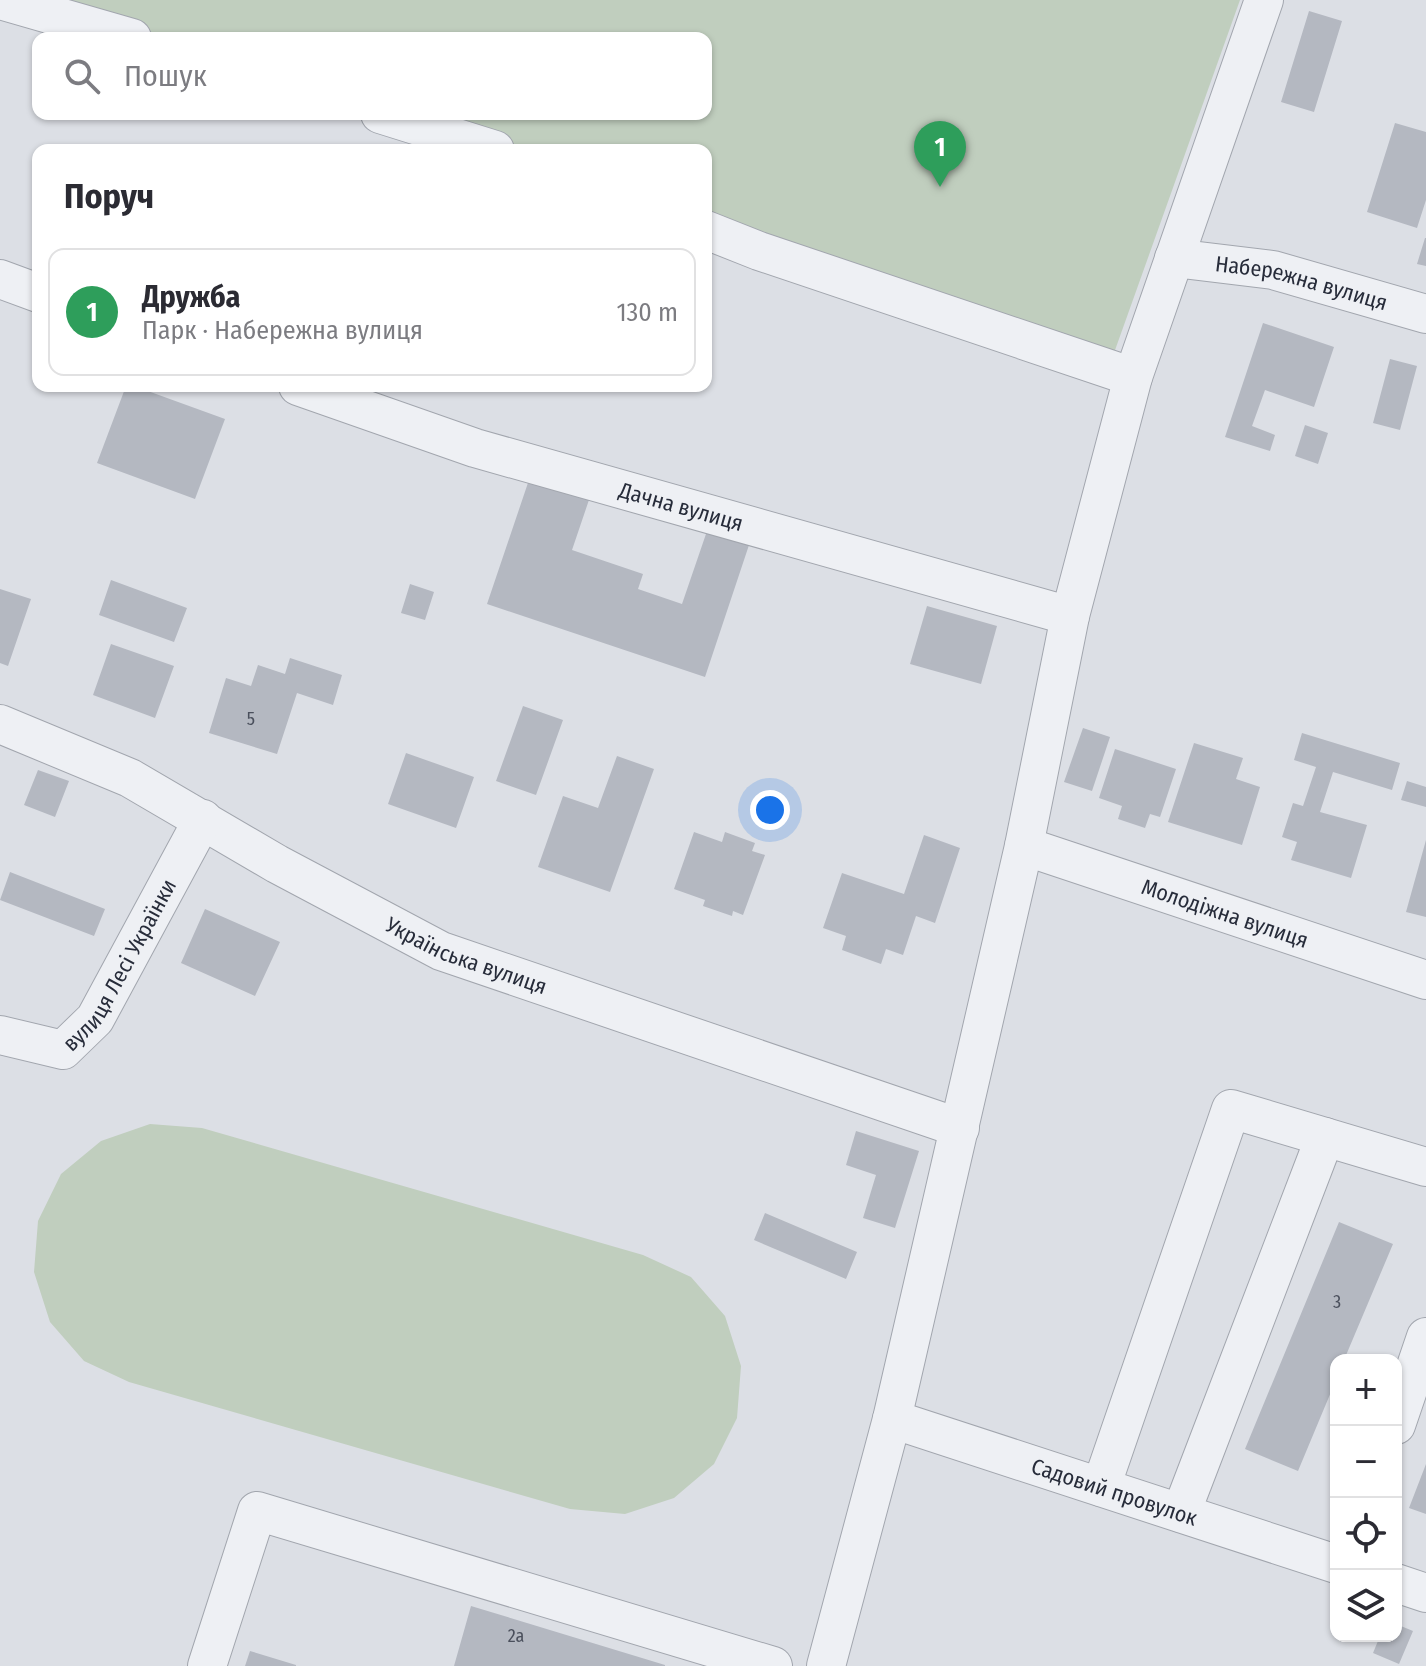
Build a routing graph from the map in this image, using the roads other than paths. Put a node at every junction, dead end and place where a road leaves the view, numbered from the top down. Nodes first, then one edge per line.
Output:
1 (0, 0) edge
2 (1264, 0) edge
3 (111, 32) edge
4 (399, 120) edge
5 (476, 144) edge
6 (712, 232) edge
7 (1174, 258) junction
8 (0, 279) edge
9 (32, 291) edge
10 (1426, 314) edge
11 (1133, 377) junction
12 (315, 392) edge
13 (1070, 616) junction
14 (0, 724) edge
15 (203, 819) junction
16 (1024, 846) junction
17 (1426, 980) edge
18 (0, 1035) edge
19 (960, 1128) junction
20 (1325, 1137) junction
21 (1426, 1167) edge
22 (1426, 1337) edge
23 (1409, 1409) edge
24 (892, 1419) junction
25 (1101, 1487) junction
26 (1181, 1513) junction
27 (1330, 1562) edge
28 (1402, 1585) edge
29 (1426, 1593) edge
30 (207, 1666) edge
31 (773, 1666) edge
32 (826, 1666) edge

1 - 3 street
2 - 7 street
4 - 5 street
6 - 11 street
7 - 10 street, Набережна вулиця
7 - 11 street
8 - 9 street
11 - 13 street
12 - 13 street, Дачна вулиця
13 - 16 street
14 - 15 street, Українська вулиця
15 - 18 street, вулиця Лесі Українки
15 - 19 street, Українська вулиця
16 - 17 street, Молодіжна вулиця
16 - 19 street
19 - 24 street
20 - 21 street
20 - 25 street
20 - 26 street
22 - 23 street
24 - 25 street, Садовий провулок
24 - 32 street
25 - 26 street, Садовий провулок
26 - 27 street, Садовий провулок
28 - 29 street
30 - 31 street

